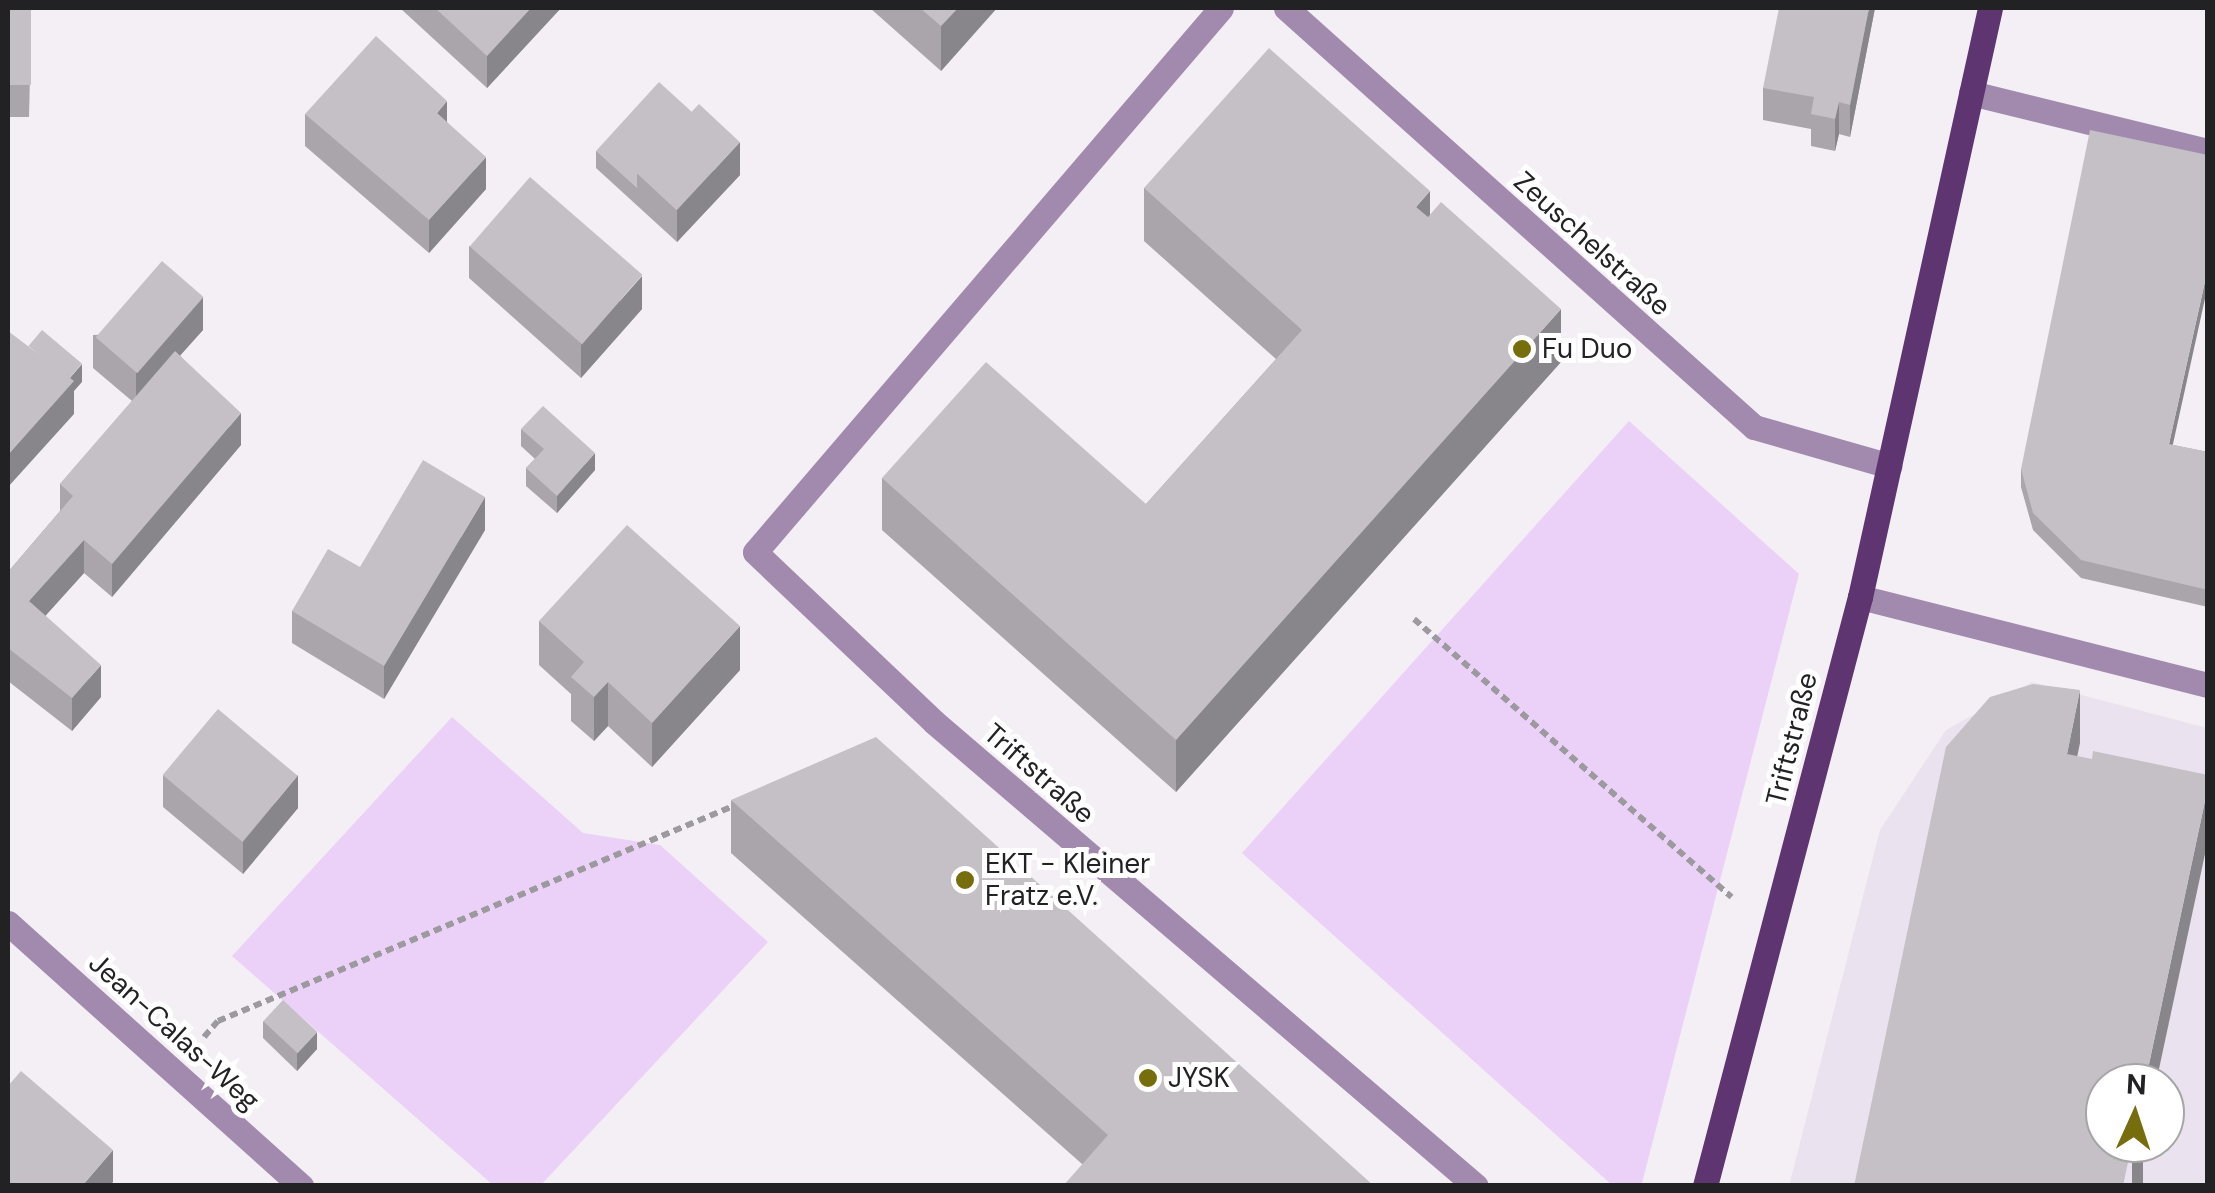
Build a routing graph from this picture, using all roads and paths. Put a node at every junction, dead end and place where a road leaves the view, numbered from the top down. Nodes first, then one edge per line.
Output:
1 (1221, 8) edge
2 (1286, 8) edge
3 (1990, 8) edge
4 (1972, 93) junction
5 (2208, 150) edge
6 (1890, 466) junction
7 (1860, 597) junction
8 (1414, 619) dead end
9 (2208, 685) edge
10 (750, 799) edge
11 (8, 923) edge
12 (1774, 934) junction
13 (172, 1071) junction
14 (301, 1186) edge
15 (1476, 1186) edge
16 (1705, 1186) edge

1 - 15 street, Triftstraße
2 - 6 street, Zeuschelstraße
3 - 4 main road, Triftstraße
4 - 5 street
4 - 6 main road, Triftstraße
6 - 7 main road, Triftstraße
7 - 9 street
7 - 12 main road, Triftstraße
8 - 12 path
10 - 13 path
11 - 13 street, Jean-Calas-Weg
12 - 16 main road, Triftstraße
13 - 14 street, Jean-Calas-Weg

